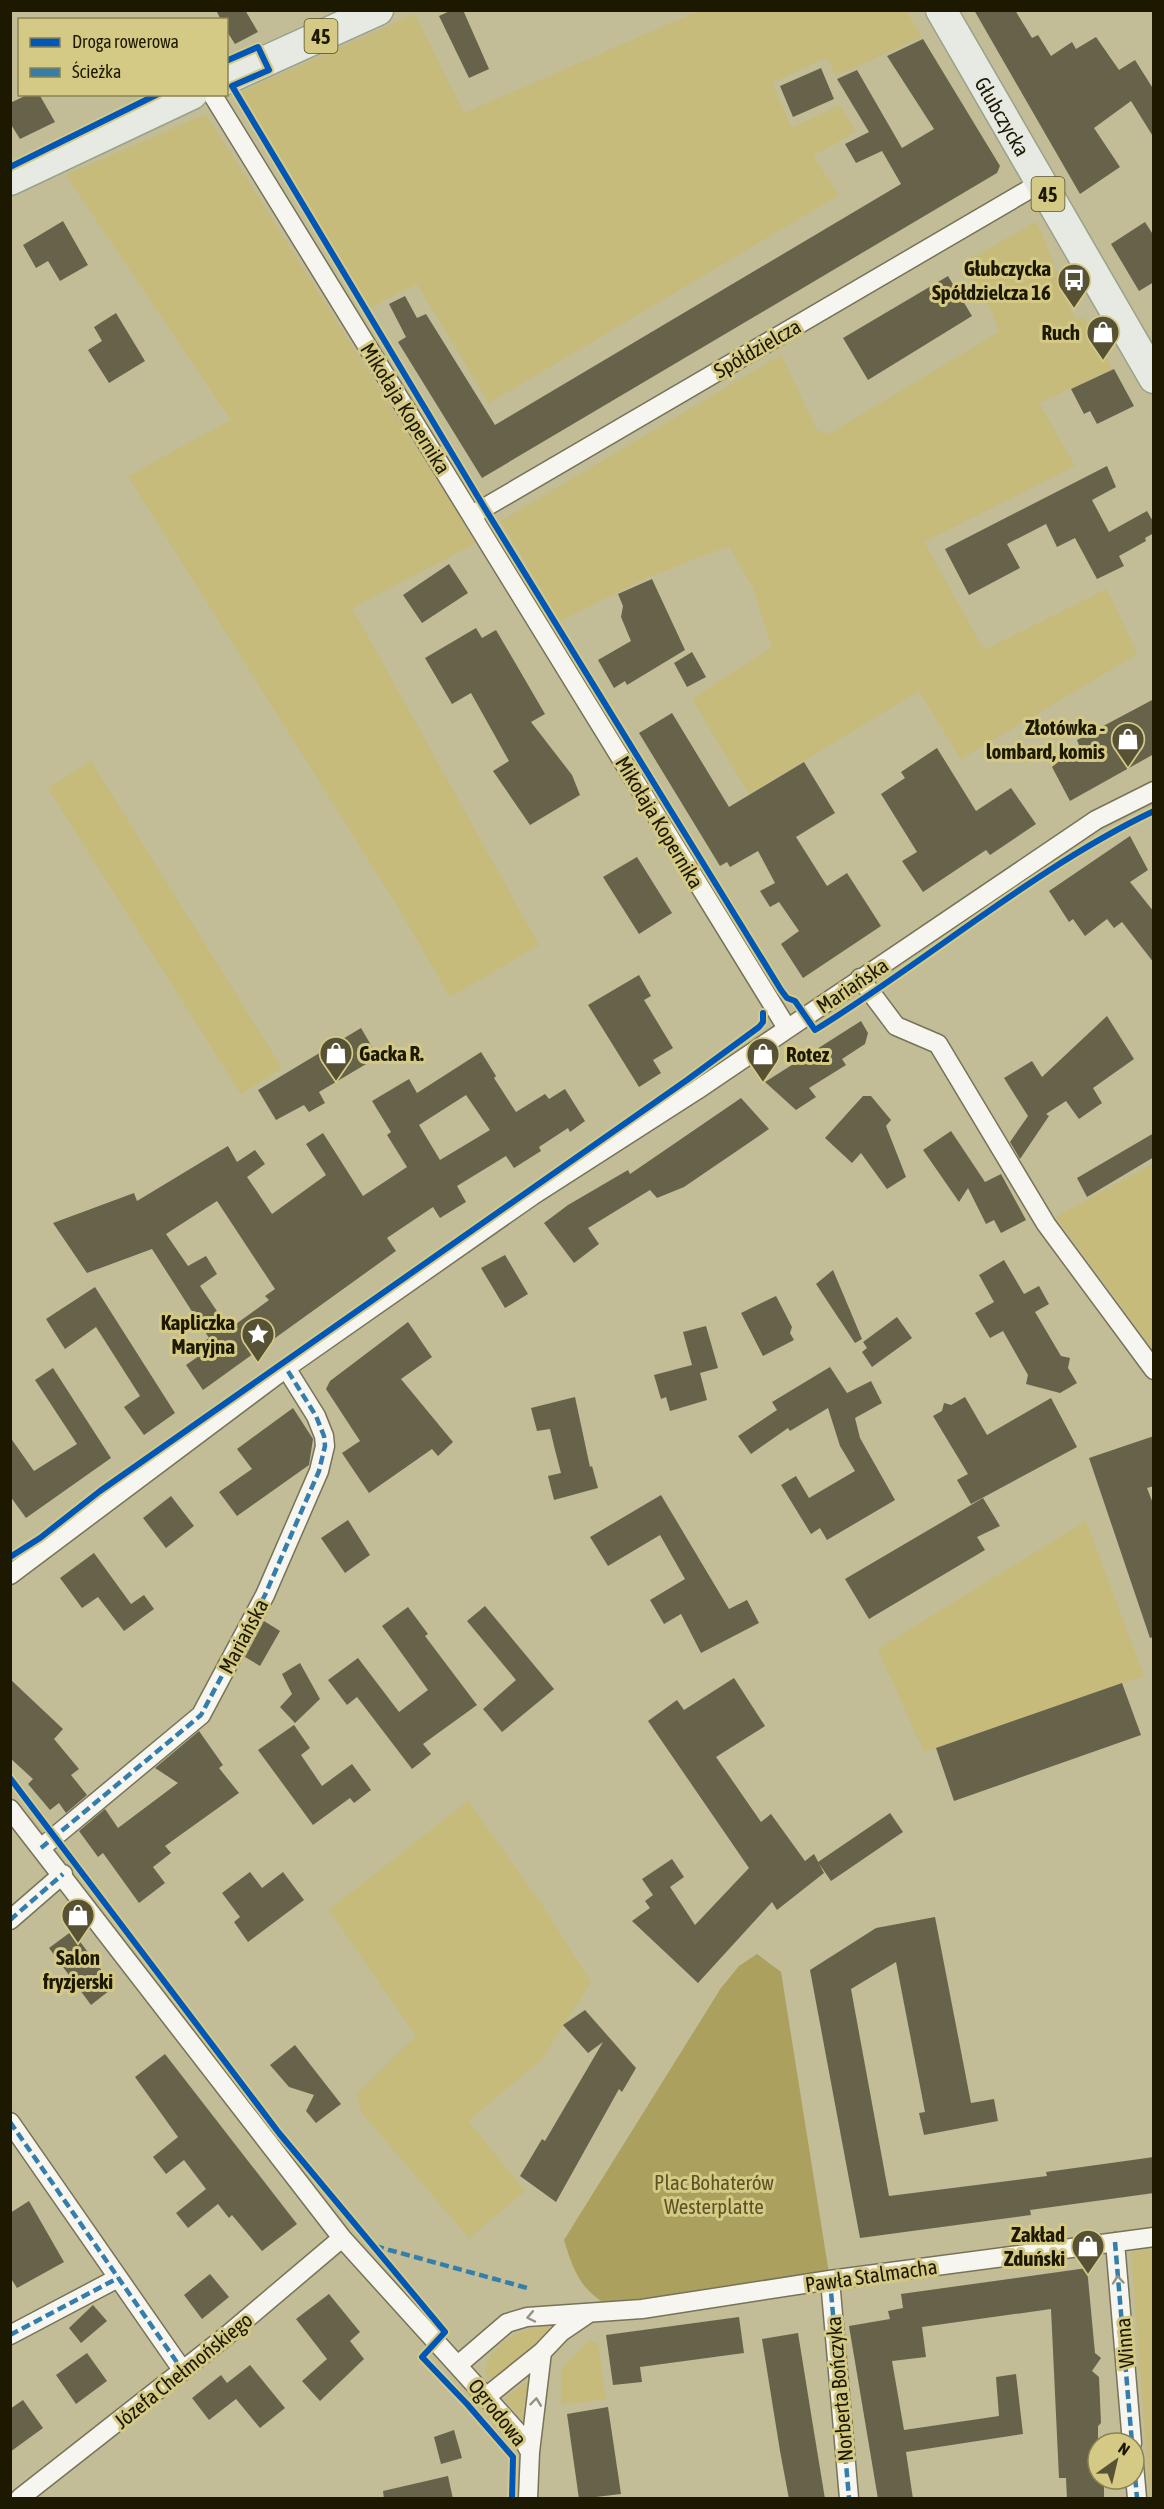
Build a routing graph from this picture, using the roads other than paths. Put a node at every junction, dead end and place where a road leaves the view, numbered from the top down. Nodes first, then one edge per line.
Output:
1 (378, 10) edge
2 (941, 10) edge
3 (228, 78) edge
4 (188, 96) edge
5 (213, 96) edge
6 (10, 180) edge
7 (1042, 182) junction
8 (1154, 378) edge
9 (472, 515) junction
10 (1154, 791) edge
11 (860, 978) junction
12 (788, 1028) junction
13 (286, 1368) junction
14 (1154, 1370) edge
15 (10, 1575) edge
16 (10, 1809) edge
17 (41, 1848) junction
18 (63, 1874) junction
19 (10, 1920) edge
20 (10, 2122) edge
21 (1154, 2237) edge
22 (342, 2238) junction
23 (1115, 2242) junction
24 (118, 2278) junction
25 (830, 2280) junction
26 (589, 2313) junction
27 (10, 2335) edge
28 (542, 2352) junction
29 (458, 2365) junction
30 (183, 2371) junction
31 (486, 2397) junction
32 (1131, 2431) edge
33 (530, 2452) junction
34 (20, 2499) edge
35 (528, 2499) edge
36 (849, 2499) edge

1 - 3 main road, 45
2 - 7 main road, Głubczycka / 45
4 - 6 main road
5 - 9 street, Mikołaja Kopernika
7 - 8 main road, Głubczycka / 45
7 - 9 street, Spółdzielcza
9 - 12 street, Mikołaja Kopernika
10 - 11 street, Mariańska
11 - 12 street, Mariańska
11 - 14 street
12 - 13 street, Mariańska
13 - 15 street, Mariańska
13 - 17 street, Mariańska
16 - 17 street, Ogrodowa
17 - 18 street, Ogrodowa
18 - 19 street
18 - 22 street, Ogrodowa
20 - 24 street
21 - 23 street, Pawła Stalmacha
22 - 29 street, Ogrodowa
22 - 30 street, Józefa Chełmońskiego
23 - 25 street, Pawła Stalmacha
32 -> 23 street, Winna
24 - 27 street
24 - 30 street
25 - 26 street, Pawła Stalmacha
25 - 36 street, Norberta Bończyka
26 - 28 street
26 -> 29 street, Pawła Stalmacha
28 - 31 street
33 -> 28 street
29 - 31 street, Ogrodowa
30 - 34 street, Józefa Chełmońskiego
31 - 33 street, Ogrodowa
33 - 35 street, Ogrodowa

